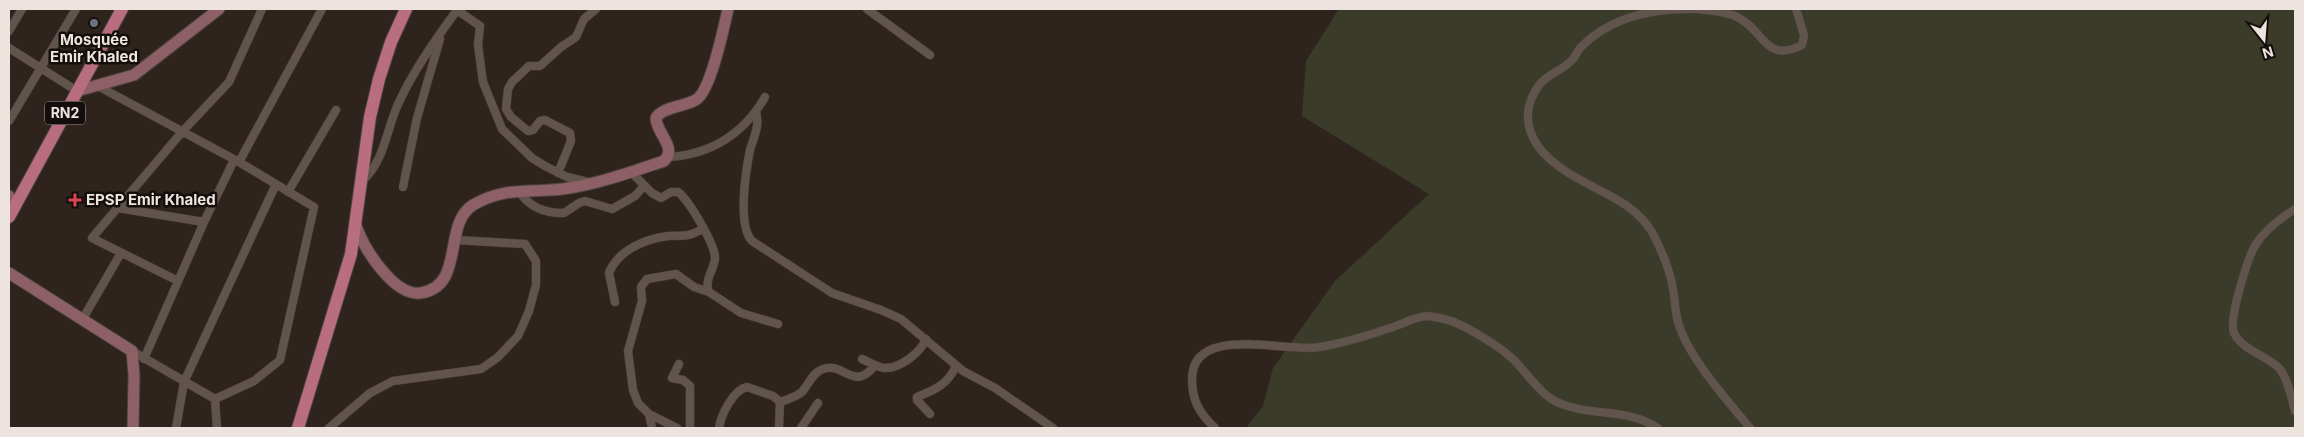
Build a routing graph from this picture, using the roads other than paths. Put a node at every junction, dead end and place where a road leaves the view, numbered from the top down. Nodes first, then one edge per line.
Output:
1 (22, 9) edge
2 (76, 9) edge
3 (122, 9) edge
4 (219, 9) edge
5 (262, 9) edge
6 (322, 9) edge
7 (406, 9) edge
8 (458, 9) edge
9 (596, 9) edge
10 (728, 9) edge
11 (867, 9) edge
12 (1796, 9) edge
13 (9, 30) edge
14 (442, 32) junction
15 (9, 48) edge
16 (930, 55) dead end
17 (40, 69) junction
18 (96, 85) junction
19 (77, 91) junction
20 (765, 97) dead end
21 (336, 110) dead end
22 (756, 112) junction
23 (9, 121) edge
24 (182, 132) junction
25 (668, 157) junction
26 (236, 161) junction
27 (630, 171) junction
28 (558, 173) junction
29 (361, 182) junction
30 (590, 183) junction
31 (276, 184) junction
32 (644, 186) junction
33 (403, 187) dead end
34 (518, 190) junction
35 (288, 192) junction
36 (12, 200) edge
37 (118, 208) junction
38 (2295, 209) edge
39 (9, 217) edge
40 (204, 222) junction
41 (356, 226) junction
42 (702, 229) junction
43 (456, 240) junction
44 (121, 253) junction
45 (9, 273) edge
46 (178, 282) junction
47 (709, 292) junction
48 (615, 302) dead end
49 (82, 320) junction
50 (778, 324) dead end
51 (926, 339) junction
52 (132, 351) junction
53 (862, 359) dead end
54 (144, 360) junction
55 (679, 364) dead end
56 (875, 365) junction
57 (956, 366) junction
58 (184, 382) junction
59 (216, 399) junction
60 (780, 402) junction
61 (818, 403) dead end
62 (2295, 411) edge
63 (649, 414) junction
64 (930, 414) dead end
65 (133, 428) edge
66 (176, 428) edge
67 (217, 428) edge
68 (298, 428) edge
69 (329, 428) edge
70 (652, 428) edge
71 (677, 428) edge
72 (690, 428) edge
73 (719, 428) edge
74 (780, 428) edge
75 (801, 428) edge
76 (1053, 428) edge
77 (1215, 428) edge
78 (1658, 428) edge
79 (1750, 428) edge

1 - 13 street
2 - 17 street
3 - 19 main road, RN2
4 - 18 street
5 - 24 street
6 - 26 street
7 - 29 main road
8 - 14 street
8 - 28 street
9 - 28 street
10 - 25 street
11 - 16 street
12 - 79 street
14 - 29 street
14 - 33 street
15 - 17 street
17 - 19 street
17 - 23 street
18 - 19 street
18 - 24 street
19 - 36 main road, RN2
20 - 22 street
21 - 35 street
22 - 25 street
22 - 51 street
24 - 26 street
24 - 37 street
25 - 27 street
26 - 31 street
26 - 40 street
27 - 30 street
27 - 32 street
28 - 30 street
29 - 41 main road
30 - 34 street
31 - 35 street
31 - 58 street
32 - 34 street
32 - 42 street
34 - 43 street
35 - 59 street
36 - 39 main road, RN2
37 - 40 street
37 - 44 street
38 - 62 street
40 - 46 street
41 - 43 street
41 - 68 main road
42 - 47 street
42 - 48 street
43 - 69 street
44 - 46 street
44 - 49 street
45 - 49 street
46 - 54 street
47 - 50 street
47 - 63 street
49 - 52 street
51 - 56 street
51 - 57 street
52 - 54 street
52 - 65 street
53 - 56 street
54 - 58 street
55 - 72 street
56 - 60 street
57 - 64 street
57 - 76 street
58 - 59 street
58 - 66 street
59 - 67 street
60 - 73 street
60 - 74 street
61 - 75 street
63 - 70 street
63 - 71 street
77 - 78 street

